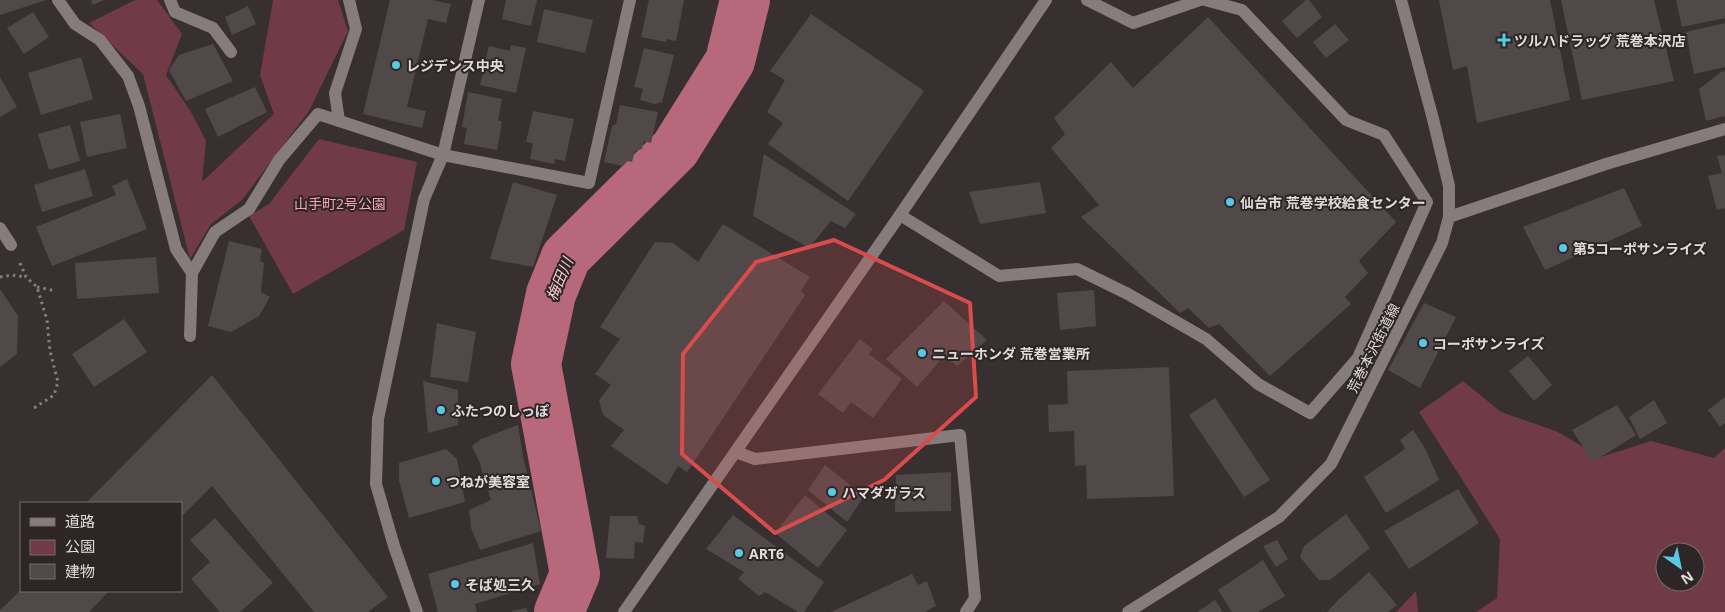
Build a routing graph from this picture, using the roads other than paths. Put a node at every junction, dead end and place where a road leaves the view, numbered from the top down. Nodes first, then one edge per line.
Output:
1 (58, 0) edge
2 (170, 0) edge
3 (349, 0) edge
4 (479, 0) edge
5 (630, 0) edge
6 (1046, 0) edge
7 (1087, 0) edge
8 (1200, 0) edge
9 (1205, 0) edge
10 (1401, 0) edge
11 (231, 52) dead end
12 (339, 121) junction
13 (1725, 130) edge
14 (443, 154) junction
15 (900, 215) junction
16 (1449, 217) junction
17 (0, 228) edge
18 (11, 245) road end
19 (192, 273) junction
20 (190, 336) dead end
21 (736, 452) junction
22 (417, 612) edge
23 (624, 612) edge
24 (966, 612) edge
25 (1128, 612) edge

1 - 19 street
2 - 11 street
3 - 12 street
4 - 14 street
5 - 14 street
6 - 15 street
7 - 8 street
9 - 15 street
10 - 16 street, 荒巻本沢街道線
12 - 14 street
12 - 19 street
13 - 16 street
14 - 22 street
15 - 21 street
16 - 25 street, 荒巻本沢街道線
17 - 18 street
19 - 20 street
21 - 23 street
21 - 24 street

